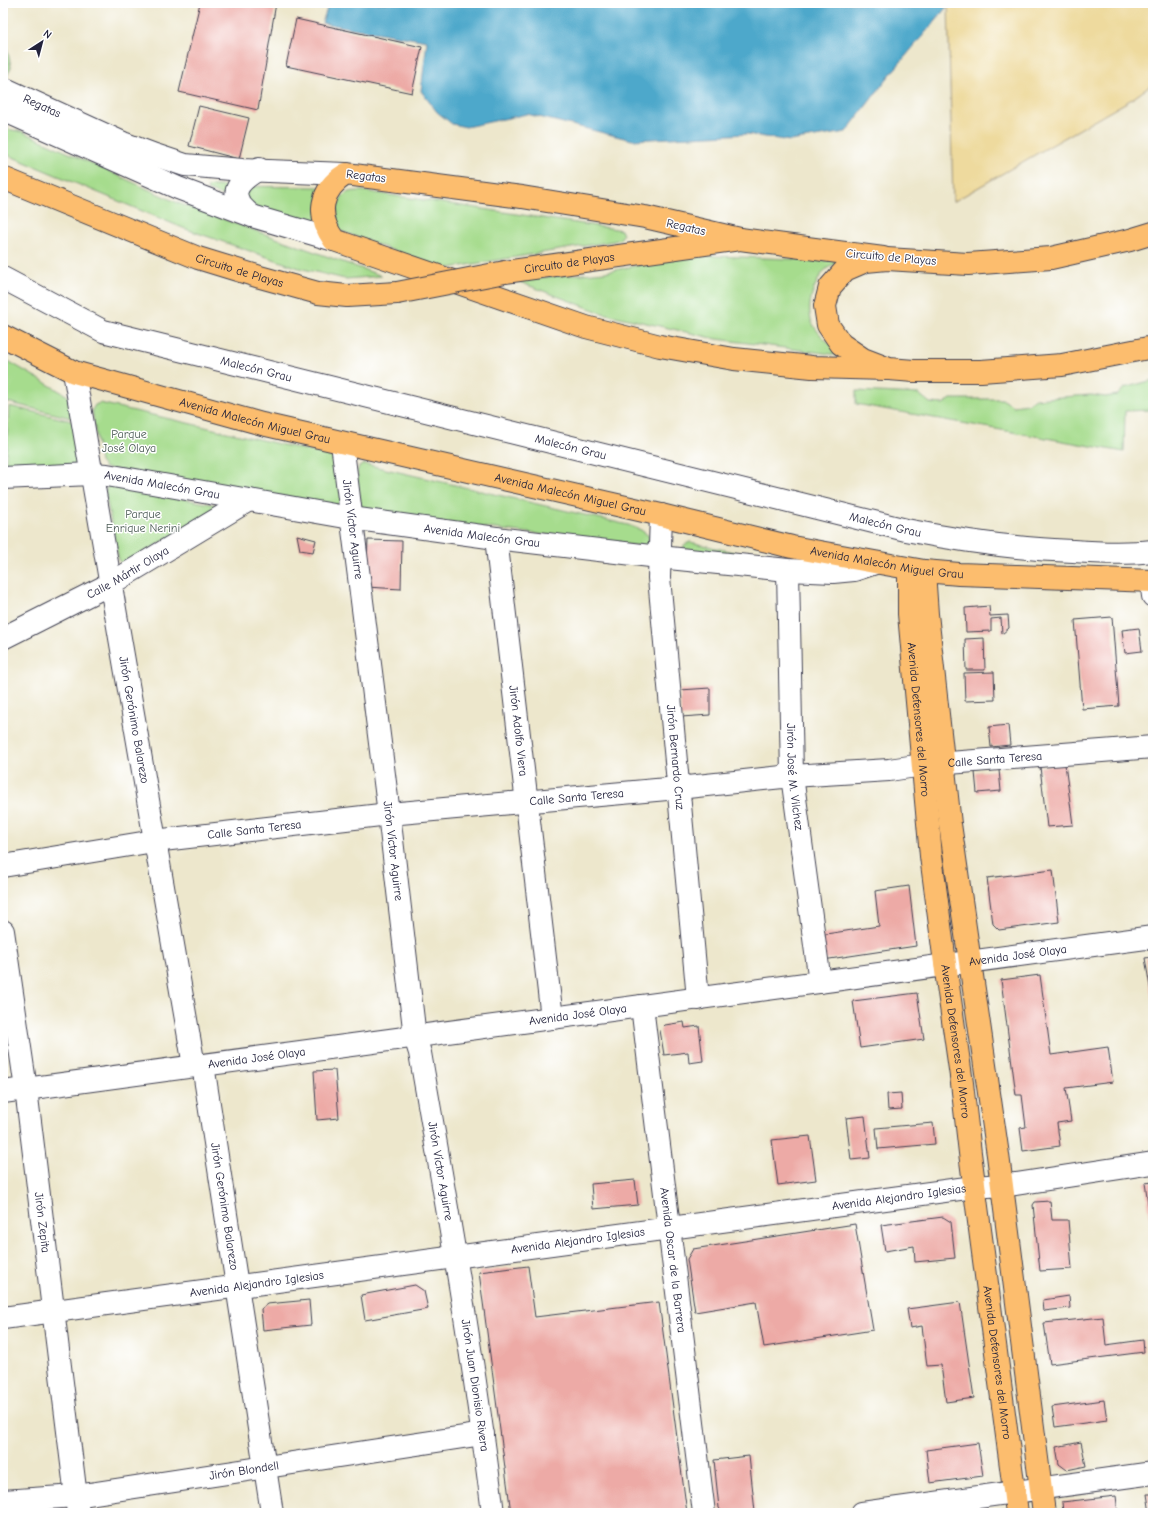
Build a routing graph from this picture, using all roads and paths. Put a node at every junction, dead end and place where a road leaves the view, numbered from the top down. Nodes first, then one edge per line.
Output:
1 (3, 88) edge
2 (3, 110) edge
3 (259, 169) junction
4 (346, 174) junction
5 (3, 178) edge
6 (252, 216) junction
7 (1153, 233) edge
8 (740, 239) junction
9 (334, 240) junction
10 (887, 258) junction
11 (3, 278) edge
12 (3, 336) edge
13 (1153, 347) edge
14 (889, 369) junction
15 (74, 372) junction
16 (342, 443) junction
17 (91, 474) junction
18 (3, 478) edge
19 (249, 500) junction
20 (661, 515) junction
21 (351, 518) junction
22 (496, 538) junction
23 (1153, 551) edge
24 (659, 557) junction
25 (876, 563) junction
26 (788, 570) junction
27 (916, 570) junction
28 (110, 584) junction
29 (1152, 586) edge
30 (3, 638) edge
31 (1153, 747) edge
32 (933, 764) junction
33 (792, 776) junction
34 (678, 788) junction
35 (528, 800) junction
36 (389, 814) junction
37 (154, 841) junction
38 (3, 866) edge
39 (3, 931) edge
40 (1153, 937) edge
41 (970, 962) junction
42 (945, 966) junction
43 (820, 982) junction
44 (698, 999) junction
45 (642, 1006) junction
46 (552, 1018) junction
47 (415, 1037) junction
48 (198, 1066) junction
49 (26, 1089) junction
50 (3, 1092) edge
51 (1153, 1163) edge
52 (1002, 1186) junction
53 (974, 1187) junction
54 (669, 1229) junction
55 (456, 1257) junction
56 (237, 1287) junction
57 (54, 1311) junction
58 (3, 1318) edge
59 (483, 1434) junction
60 (265, 1467) junction
61 (1153, 1473) edge
62 (1040, 1488) junction
63 (1014, 1492) junction
64 (3, 1501) edge
65 (77, 1504) edge
66 (272, 1513) edge
67 (493, 1513) edge
68 (704, 1513) edge
69 (862, 1513) edge
70 (1017, 1513) edge
71 (1044, 1513) edge

1 - 3 street, Regatas
2 - 6 street, Regatas
3 - 4 street, Regatas
3 - 6 street
4 - 8 main road, Regatas
4 - 9 main road
5 - 8 main road, Circuito de Playas, bridge
6 - 9 street, Regatas
7 - 10 main road, Circuito de Playas
8 - 10 main road, Circuito de Playas
9 - 14 main road, Regatas
10 - 14 main road
11 - 23 street, Malecón Grau
12 - 15 main road, Avenida Malecón Miguel Grau
13 - 14 main road
15 - 16 main road, Avenida Malecón Miguel Grau
15 - 17 street, Jirón Gerónimo Balarezo
16 - 20 main road, Avenida Malecón Miguel Grau
16 - 21 street, Jirón Víctor Aguirre
17 - 18 street, Avenida Malecón Grau
17 - 19 street, Avenida Malecón Grau
17 - 28 street, Jirón Gerónimo Balarezo
19 - 21 street, Avenida Malecón Grau
19 - 28 street, Calle Mártir Olaya
20 - 24 street, Jirón Bernardo Cruz
20 - 25 main road, Avenida Malecón Miguel Grau
21 - 22 street, Avenida Malecón Grau
21 - 36 street, Jirón Víctor Aguirre
22 - 24 street, Avenida Malecón Grau
22 - 35 street, Jirón Adolfo Viera
24 - 26 street, Avenida Malecón Grau
24 - 34 street, Jirón Bernardo Cruz
25 - 26 street, Avenida Malecón Grau
25 - 27 main road, Avenida Malecón Miguel Grau
26 - 33 street, Jirón José M. Vilchez
27 - 29 main road, Avenida Malecón Miguel Grau
27 - 32 main road, Avenida Defensores del Morro
28 - 30 street, Calle Mártir Olaya
28 - 37 street, Jirón Gerónimo Balarezo
31 - 32 street, Calle Santa Teresa
32 - 33 street, Calle Santa Teresa
32 - 41 main road, Avenida Defensores del Morro
32 - 42 main road, Avenida Defensores del Morro
33 - 34 street, Calle Santa Teresa
33 - 43 street, Jirón José M. Vilchez
34 - 35 street, Calle Santa Teresa
34 - 44 street, Jirón Bernardo Cruz
35 - 36 street, Calle Santa Teresa
35 - 46 street, Jirón Adolfo Viera
36 - 37 street, Calle Santa Teresa
36 - 47 street, Jirón Víctor Aguirre
37 - 38 street, Calle Santa Teresa
37 - 48 street, Jirón Gerónimo Balarezo
39 - 49 street, Jirón Zepita
40 - 41 street, Avenida José Olaya
41 - 42 street, Avenida José Olaya
41 - 52 main road, Avenida Defensores del Morro
42 - 43 street, Avenida José Olaya
42 - 53 main road, Avenida Defensores del Morro
43 - 44 street, Avenida José Olaya
44 - 45 street, Avenida José Olaya
45 - 46 street, Avenida José Olaya
45 - 54 street, Avenida Oscar de la Barrera
46 - 47 street, Avenida José Olaya
47 - 48 street, Avenida José Olaya
47 - 55 street, Jirón Víctor Aguirre
48 - 49 street, Avenida José Olaya
48 - 56 street, Jirón Gerónimo Balarezo
49 - 50 street, Avenida José Olaya
49 - 57 street, Jirón Zepita
51 - 52 street, Avenida Alejandro Iglesias
52 - 53 street, Avenida Alejandro Iglesias
52 - 62 main road, Avenida Defensores del Morro
53 - 54 street, Avenida Alejandro Iglesias
53 - 63 main road, Avenida Defensores del Morro
54 - 55 street, Avenida Alejandro Iglesias
54 - 68 street, Avenida Oscar de la Barrera
55 - 56 street, Avenida Alejandro Iglesias
55 - 59 street, Jirón Juan Dionisio Rivera
56 - 57 street, Avenida Alejandro Iglesias
56 - 60 street, Jirón Gerónimo Balarezo
57 - 58 street, Avenida Alejandro Iglesias
57 - 65 street, Jirón Zepita
59 - 60 street, Jirón Blondell
59 - 67 street, Jirón Juan Dionisio Rivera
60 - 65 street, Jirón Blondell
60 - 66 street, Jirón Gerónimo Balarezo
61 - 62 street
62 - 63 street
62 - 71 main road, Avenida Defensores del Morro
63 - 69 street
63 - 70 main road, Avenida Defensores del Morro
64 - 65 street, Jirón Blondell

